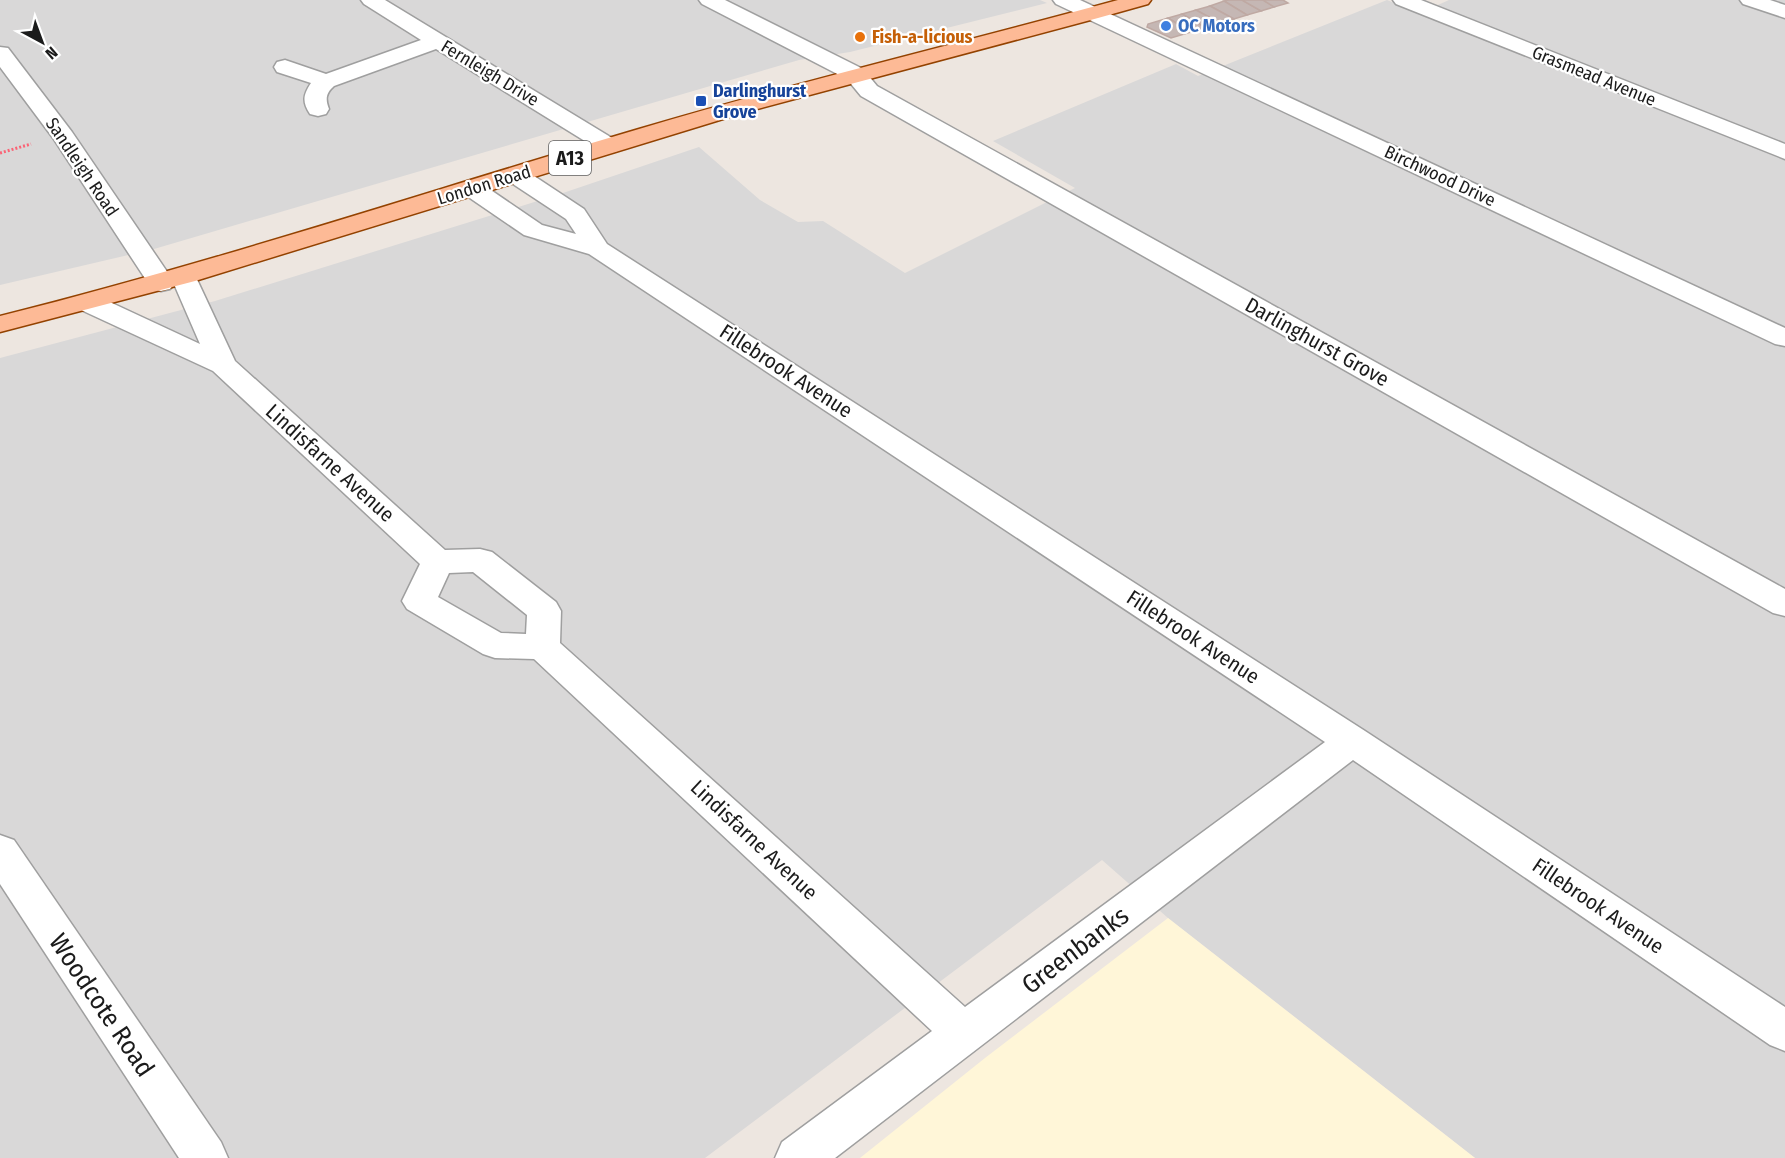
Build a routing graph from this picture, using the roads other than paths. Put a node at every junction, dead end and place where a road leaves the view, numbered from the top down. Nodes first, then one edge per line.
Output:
1 (371, 0) edge
2 (710, 0) edge
3 (1063, 0) edge
4 (1142, 0) edge
5 (1402, 0) edge
6 (1750, 0) edge
7 (1785, 12) edge
8 (1095, 13) junction
9 (438, 41) junction
10 (0, 53) edge
11 (285, 67) dead end
12 (855, 74) junction
13 (326, 81) junction
14 (318, 109) dead end
15 (609, 146) junction
16 (1785, 152) edge
17 (516, 175) junction
18 (473, 189) junction
19 (598, 249) junction
20 (172, 280) junction
21 (89, 303) junction
22 (0, 324) edge
23 (1785, 338) edge
24 (223, 365) junction
25 (438, 562) junction
26 (1785, 604) edge
27 (543, 647) junction
28 (1352, 741) junction
29 (0, 852) edge
30 (1785, 1031) edge
31 (965, 1034) junction
32 (205, 1158) edge
33 (798, 1158) edge

1 - 9 street, Fernleigh Drive
2 - 12 street, Darlinghurst Grove
3 - 8 street, Birchwood Drive
4 - 8 main road, London Road / A13
5 - 16 street, Grasmead Avenue
6 - 7 street
8 - 12 main road, London Road / A13
8 - 23 street, Birchwood Drive
9 - 13 street
9 - 15 street, Fernleigh Drive
10 - 20 street, Sandleigh Road
11 - 13 street
12 - 15 main road, London Road / A13
12 - 26 street, Darlinghurst Grove
13 - 14 street
15 - 17 main road, London Road / A13
17 - 18 main road, London Road / A13
17 - 19 street, Fillebrook Avenue
18 - 19 street, Fillebrook Avenue
18 - 20 main road, London Road / A13
19 - 28 street, Fillebrook Avenue
20 - 21 main road, London Road / A13
20 - 24 street, Lindisfarne Avenue
21 - 22 main road, London Road / A13
21 - 24 street, Lindisfarne Avenue
24 - 25 street, Lindisfarne Avenue
25 - 27 street
25 - 27 street
27 - 31 street, Lindisfarne Avenue
28 - 30 street, Fillebrook Avenue
28 - 31 street, Greenbanks
29 - 32 street, Woodcote Road
31 - 33 street, Greenbanks

